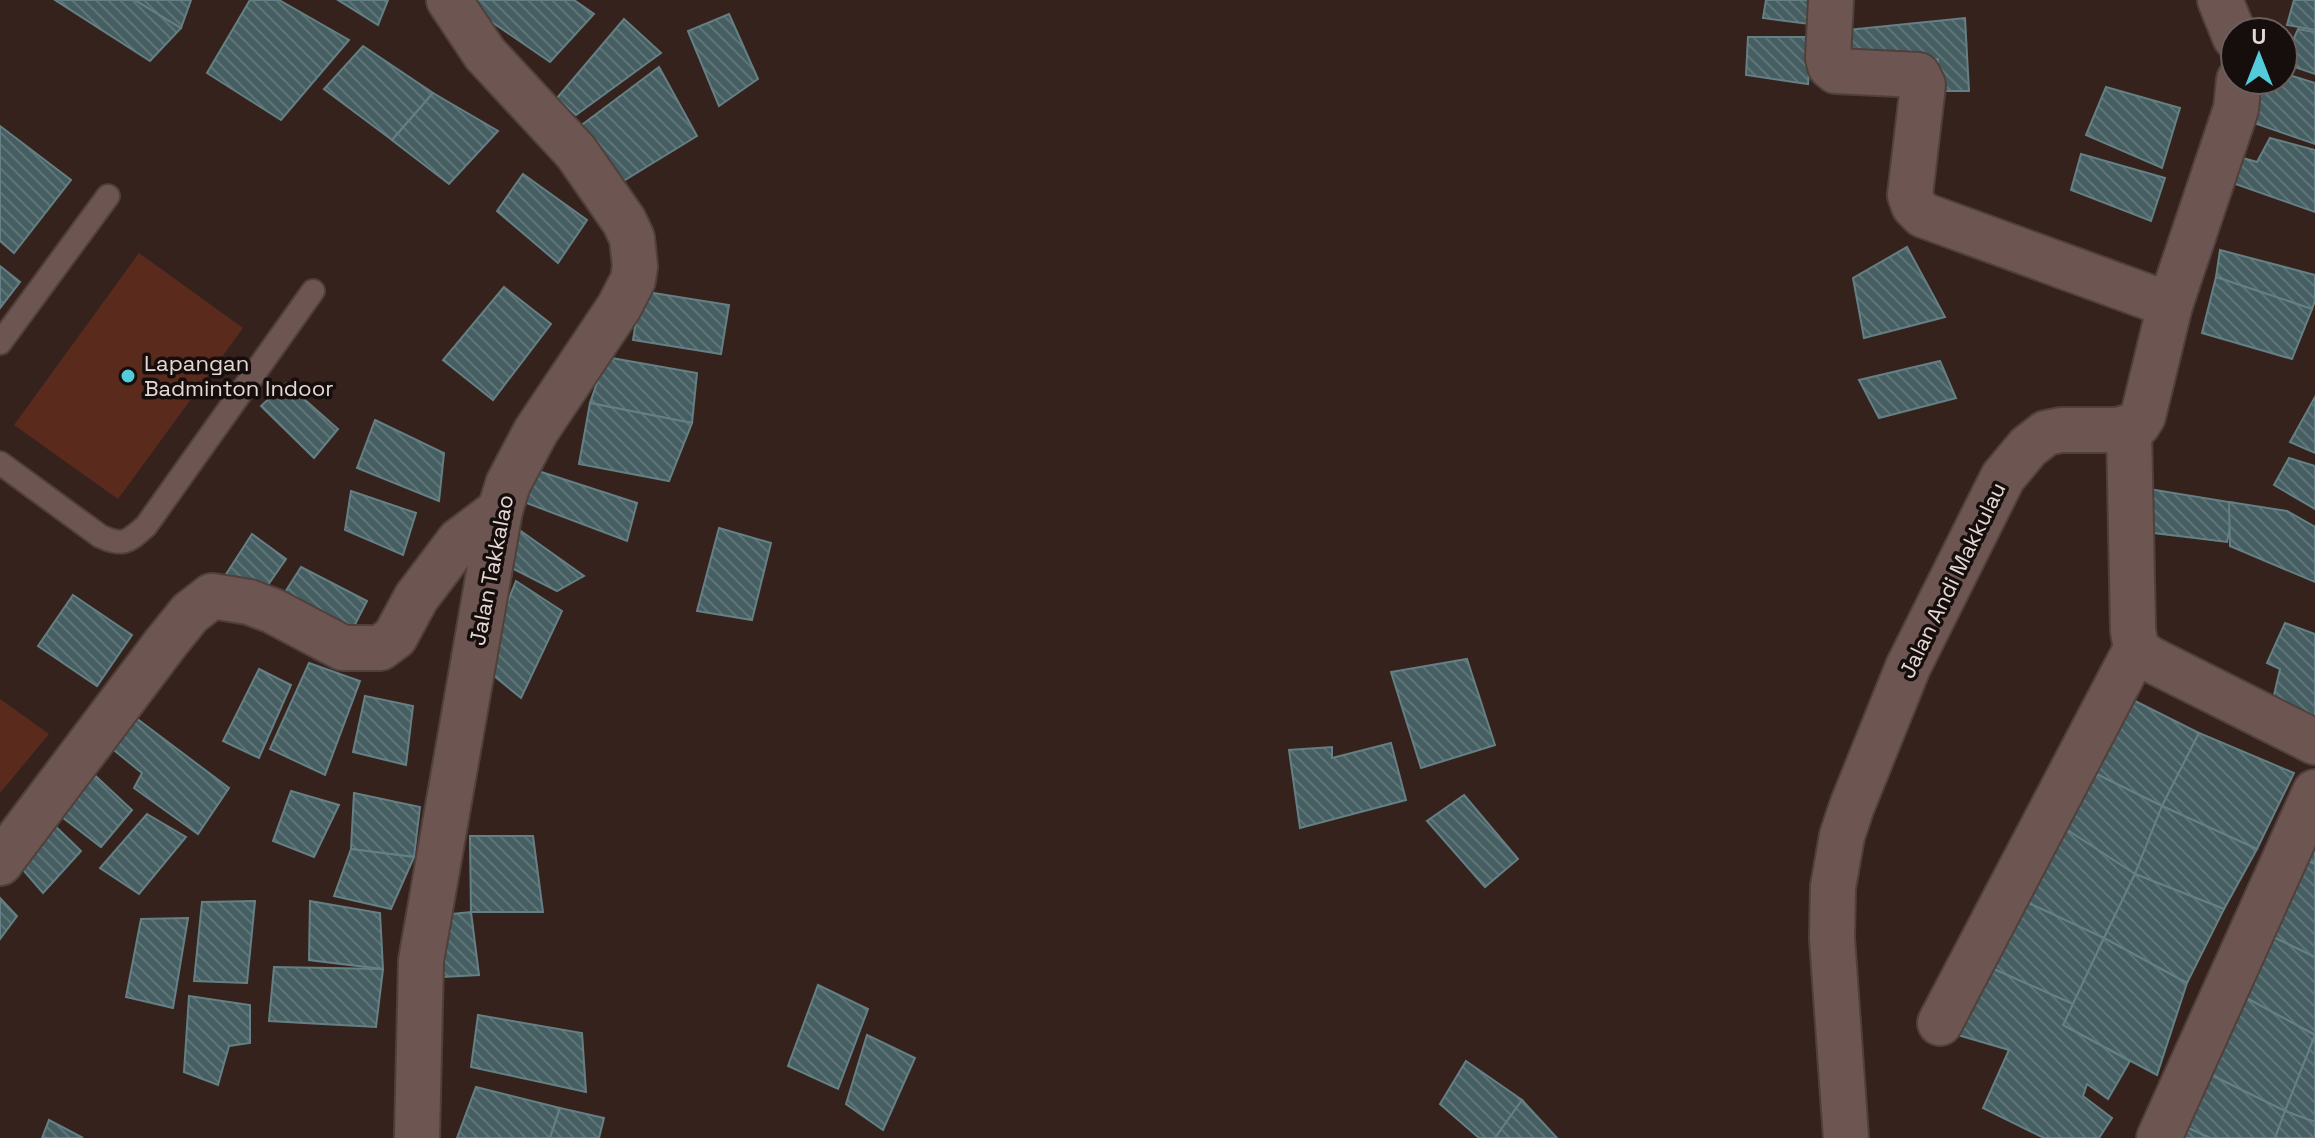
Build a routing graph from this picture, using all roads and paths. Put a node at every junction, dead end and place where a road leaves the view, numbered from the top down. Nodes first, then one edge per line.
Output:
1 (449, 0) edge
2 (1831, 0) edge
3 (2237, 96) edge
4 (108, 196) dead end
5 (313, 291) dead end
6 (2170, 305) junction
7 (0, 343) edge
8 (2129, 428) junction
9 (0, 463) edge
10 (500, 510) junction
11 (2136, 649) junction
12 (2315, 742) edge
13 (2315, 792) edge
14 (0, 863) edge
15 (1940, 1023) dead end
16 (417, 1138) edge
17 (1846, 1138) edge
18 (2159, 1138) edge

1 - 10 street, Jalan Takkalao
2 - 6 street
3 - 6 street
4 - 7 lane
5 - 9 lane
6 - 8 street
8 - 11 street
8 - 17 street, Jalan Andi Makkulau
10 - 14 street
10 - 16 street, Jalan Takkalao
11 - 12 street
11 - 15 street
13 - 18 street

